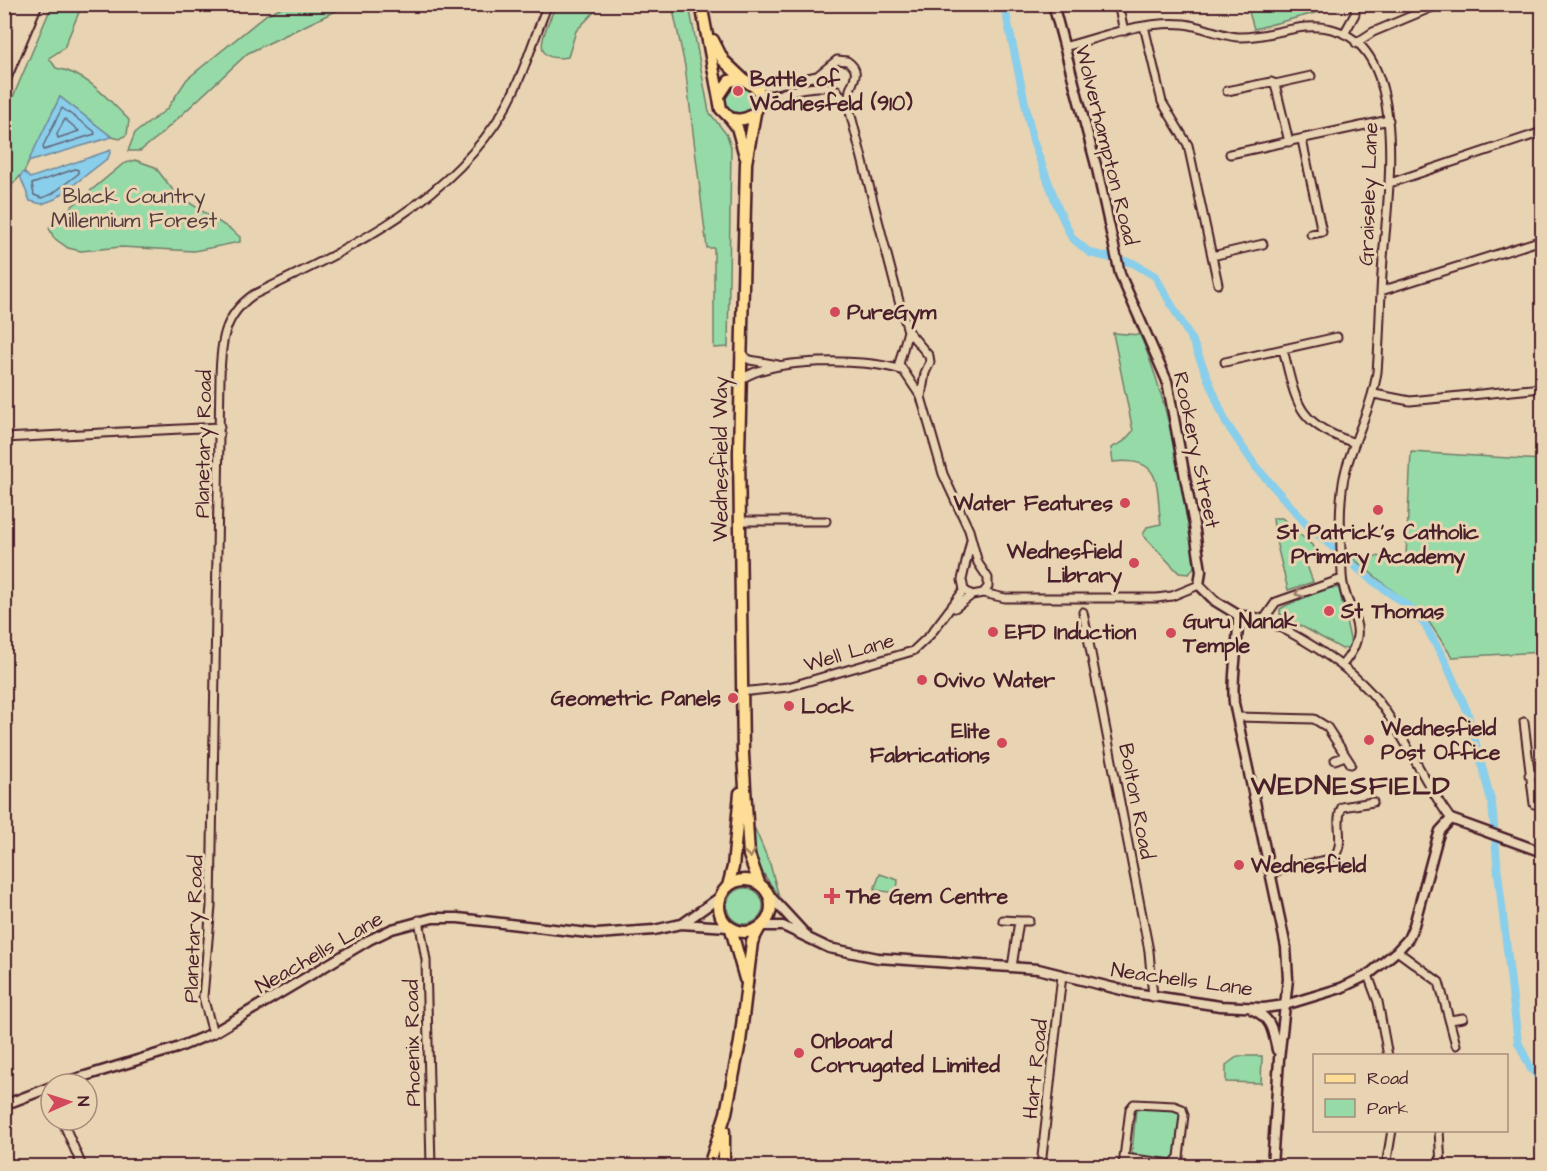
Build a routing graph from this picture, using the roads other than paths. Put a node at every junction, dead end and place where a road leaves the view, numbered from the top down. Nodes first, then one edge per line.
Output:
1 (548, 4) edge
2 (700, 4) edge
3 (1053, 4) edge
4 (1118, 4) edge
5 (1355, 4) edge
6 (1440, 4) edge
7 (1144, 26) junction
8 (707, 29) junction
9 (1124, 31) junction
10 (1344, 34) junction
11 (1356, 43) junction
12 (1064, 46) junction
13 (826, 70) junction
14 (1311, 76) dead end
15 (745, 79) junction
16 (1275, 84) junction
17 (850, 88) junction
18 (834, 89) junction
19 (1227, 91) dead end
20 (719, 96) junction
21 (849, 108) junction
22 (756, 110) junction
23 (730, 118) junction
24 (1389, 120) junction
25 (1542, 132) edge
26 (1302, 140) junction
27 (1289, 142) junction
28 (1230, 154) dead end
29 (746, 163) junction
30 (1389, 183) junction
31 (1311, 234) dead end
32 (1542, 240) edge
33 (1263, 244) dead end
34 (1212, 256) junction
35 (1116, 260) joint
36 (1218, 284) dead end
37 (1381, 291) junction
38 (908, 331) junction
39 (1337, 337) dead end
40 (919, 346) junction
41 (1283, 349) junction
42 (903, 352) junction
43 (740, 353) junction
44 (1225, 362) dead end
45 (884, 364) junction
46 (780, 365) junction
47 (904, 372) junction
48 (925, 373) junction
49 (739, 380) junction
50 (1542, 388) edge
51 (1374, 394) junction
52 (921, 397) junction
53 (220, 427) junction
54 (4, 438) edge
55 (1355, 443) junction
56 (739, 521) junction
57 (826, 521) dead end
58 (971, 540) junction
59 (984, 571) junction
60 (966, 572) junction
61 (1342, 579) junction
62 (1199, 585) junction
63 (988, 587) junction
64 (964, 590) junction
65 (983, 593) junction
66 (972, 595) junction
67 (1005, 598) junction
68 (949, 611) junction
69 (1083, 612) dead end
70 (1238, 615) junction
71 (1264, 619) junction
72 (1342, 665) junction
73 (741, 692) junction
74 (1237, 717) junction
75 (1524, 722) dead end
76 (1516, 732) dead end
77 (1525, 732) junction
78 (743, 754) junction
79 (1346, 756) junction
80 (1335, 760) dead end
81 (1351, 764) dead end
82 (1542, 774) edge
83 (1529, 775) junction
84 (1373, 802) dead end
85 (1534, 804) dead end
86 (1451, 819) junction
87 (1542, 852) edge
88 (1271, 872) junction
89 (759, 884) junction
90 (728, 886) junction
91 (770, 896) junction
92 (720, 897) junction
93 (419, 920) junction
94 (1003, 920) dead end
95 (1020, 921) junction
96 (1029, 921) dead end
97 (681, 924) junction
98 (761, 927) junction
99 (730, 928) junction
100 (809, 938) junction
101 (1396, 951) junction
102 (1012, 967) junction
103 (1062, 975) junction
104 (1368, 975) junction
105 (746, 985) junction
106 (1153, 997) junction
107 (1285, 1005) junction
108 (1249, 1008) junction
109 (1463, 1018) dead end
110 (1450, 1020) junction
111 (213, 1033) junction
112 (1456, 1045) dead end
113 (1388, 1054) edge
114 (1279, 1059) junction
115 (98, 1072) edge
116 (39, 1092) edge
117 (4, 1105) edge
118 (726, 1113) junction
119 (67, 1132) edge
120 (1392, 1132) edge
121 (1439, 1132) edge
122 (1124, 1158) junction
123 (1542, 1162) edge
124 (82, 1167) edge
125 (431, 1167) edge
126 (709, 1167) edge
127 (724, 1167) edge
128 (1041, 1167) edge
129 (1123, 1167) edge
130 (1272, 1167) edge
131 (1386, 1167) edge
132 (1441, 1167) edge
133 (1524, 1167) edge

1 - 53 street, Planetary Road
2 - 8 main road
3 - 12 street, Wolverhampton Road
4 - 9 street
5 - 10 street
6 - 11 street
7 - 9 street, Graiseley Lane
7 - 10 street, Graiseley Lane
7 - 34 street
8 - 15 main road
8 - 20 main road
9 - 12 street, Graiseley Lane
10 - 11 street, Graiseley Lane
11 - 24 street, Graiseley Lane
12 - 35 street, Wolverhampton Road
13 - 15 street
13 - 17 street
13 - 18 street
14 - 16 street
15 - 20 main road
15 - 22 main road
16 - 19 street
16 - 27 street
17 - 18 street
17 - 21 street
18 - 21 street
18 - 22 street
20 - 23 main road
21 - 38 street
22 - 23 main road
22 - 29 main road, Wednesfield Way
23 - 29 main road, Wednesfield Way
24 - 26 street
24 - 30 street, Graiseley Lane
25 - 30 street
26 - 27 street
26 - 31 street
27 - 28 street
29 - 43 main road, Wednesfield Way
30 - 37 street, Graiseley Lane
32 - 37 street
33 - 34 street
34 - 36 street
35 - 62 street, Rookery Street
37 - 51 street, Graiseley Lane
38 - 40 street
38 - 42 street
39 - 41 street
40 - 42 street
40 - 48 street
41 - 44 street
41 - 55 street
42 - 45 street
42 - 47 street
43 - 46 street
43 - 49 main road, Wednesfield Way
45 - 46 street
45 - 47 street
46 - 49 street
47 - 48 street
47 - 52 street
48 - 52 street
49 - 56 main road, Wednesfield Way
50 - 51 street
51 - 55 street, Graiseley Lane
52 - 58 street
53 - 54 street
53 - 111 street, Planetary Road
55 - 61 street, Graiseley Lane
56 - 57 street
56 - 73 main road, Wednesfield Way
58 - 59 street
58 - 60 street
59 - 60 street
59 - 63 street
60 - 64 street
61 -> 71 street
61 - 72 street, Graiseley Lane
62 - 67 street
62 - 70 street
63 - 65 street
63 - 67 street
64 - 66 street
64 - 68 street
65 - 66 street
65 - 67 street
66 - 68 street
68 - 73 street, Well Lane
69 - 106 street, Bolton Road
70 - 71 street
70 - 74 street
71 - 72 street
72 - 86 street
73 - 78 main road, Wednesfield Way
74 - 79 street
74 - 88 street
75 - 77 street
76 - 77 street
77 - 83 street
78 -> 89 main road, Wednesfield Way
78 - 90 main road, Wednesfield Way
79 - 80 street
79 - 81 street
82 - 83 street
83 - 85 street
84 - 88 street
86 - 87 street
86 - 101 street, Neachells Lane
88 - 107 street
89 - 90 main road
89 - 91 main road
90 - 92 main road
91 - 98 main road
91 - 100 street, Neachells Lane
92 - 97 street, Neachells Lane
92 - 99 main road
93 - 97 street, Neachells Lane
93 - 111 street, Neachells Lane
93 - 125 street, Phoenix Road
94 - 95 street
95 - 96 street
95 - 102 street
97 - 99 street, Neachells Lane
98 - 99 main road
98 - 100 street, Neachells Lane
98 - 105 main road
99 - 105 main road
100 - 102 street, Neachells Lane
101 - 104 street, Neachells Lane
101 - 110 street
102 - 103 street, Neachells Lane
103 - 106 street, Neachells Lane
103 - 128 street, Hart Road
104 - 107 street, Neachells Lane
104 - 113 street
105 - 118 main road
106 - 108 street, Neachells Lane
107 - 108 street, Neachells Lane
107 - 114 street
108 - 114 street
109 - 110 street
110 - 112 street
111 - 115 street, Neachells Lane
114 - 130 street
116 - 117 street
118 - 126 main road
118 - 127 main road
119 - 124 street
120 - 131 street
121 - 132 street
122 - 122 street
122 - 129 street
123 - 133 street

